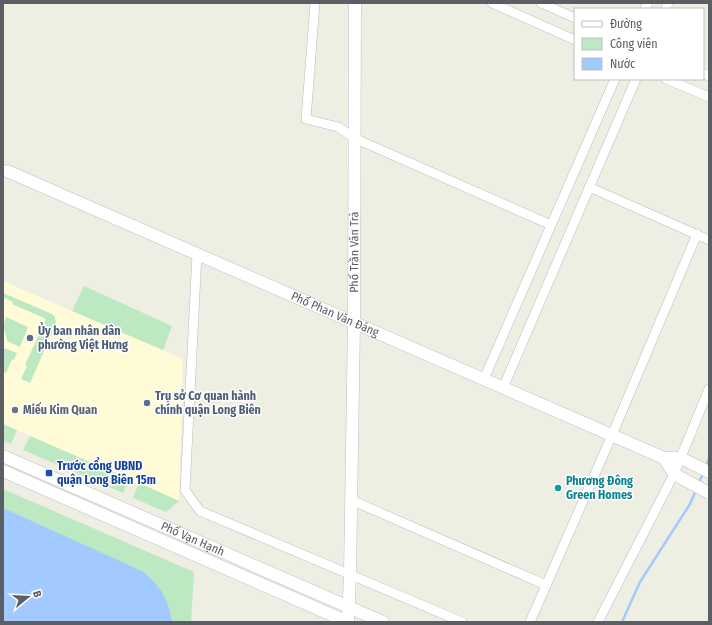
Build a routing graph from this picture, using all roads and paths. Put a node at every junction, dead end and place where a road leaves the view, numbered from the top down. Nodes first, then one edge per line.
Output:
1 (315, 3) edge
2 (356, 3) edge
3 (492, 3) edge
4 (541, 3) edge
5 (574, 18) edge
6 (574, 40) edge
7 (615, 80) edge
8 (636, 80) edge
9 (669, 80) edge
10 (709, 96) edge
11 (354, 138) junction
12 (5, 170) edge
13 (589, 187) junction
14 (551, 226) junction
15 (697, 234) junction
16 (709, 240) edge
17 (197, 254) junction
18 (354, 322) junction
19 (484, 379) junction
20 (503, 388) junction
21 (709, 389) edge
22 (612, 435) junction
23 (3, 456) edge
24 (664, 458) junction
25 (681, 458) junction
26 (704, 469) edge
27 (3, 471) edge
28 (674, 474) junction
29 (706, 492) edge
30 (351, 500) junction
31 (350, 574) junction
32 (546, 585) junction
33 (349, 607) junction
34 (348, 622) edge
35 (383, 622) edge
36 (462, 622) edge
37 (530, 622) edge
38 (598, 622) edge

1 - 11 street
2 - 11 street, Phố Trần Văn Trà
3 - 6 street
4 - 5 street
7 - 14 street
8 - 13 street
9 - 10 street
11 - 14 street
11 - 18 street, Phố Trần Văn Trà
12 - 17 street, Phố Phan Văn Đáng
13 - 15 street
13 - 20 street
14 - 19 street
15 - 16 street
15 - 22 street
17 - 18 street, Phố Phan Văn Đáng
17 - 31 street
18 - 19 street, Phố Phan Văn Đáng
18 - 30 street, Phố Trần Văn Trà
19 - 20 street, Phố Phan Văn Đáng
20 - 22 street, Phố Phan Văn Đáng
21 - 25 street
22 - 24 street, Phố Phan Văn Đáng
22 - 32 street
23 - 33 street, Phố Vạn Hạnh
24 - 25 street, Phố Phan Văn Đáng
24 - 28 street
25 - 26 street, Phố Phan Văn Đáng
25 - 28 street
27 - 34 street, Phố Vạn Hạnh
28 - 29 street
28 - 38 street
30 - 31 street, Phố Trần Văn Trà
30 - 32 street
31 - 33 street, Phố Trần Văn Trà
31 - 36 street
32 - 37 street
33 - 34 street, Phố Trần Văn Trà
33 - 35 street, Phố Vạn Hạnh

